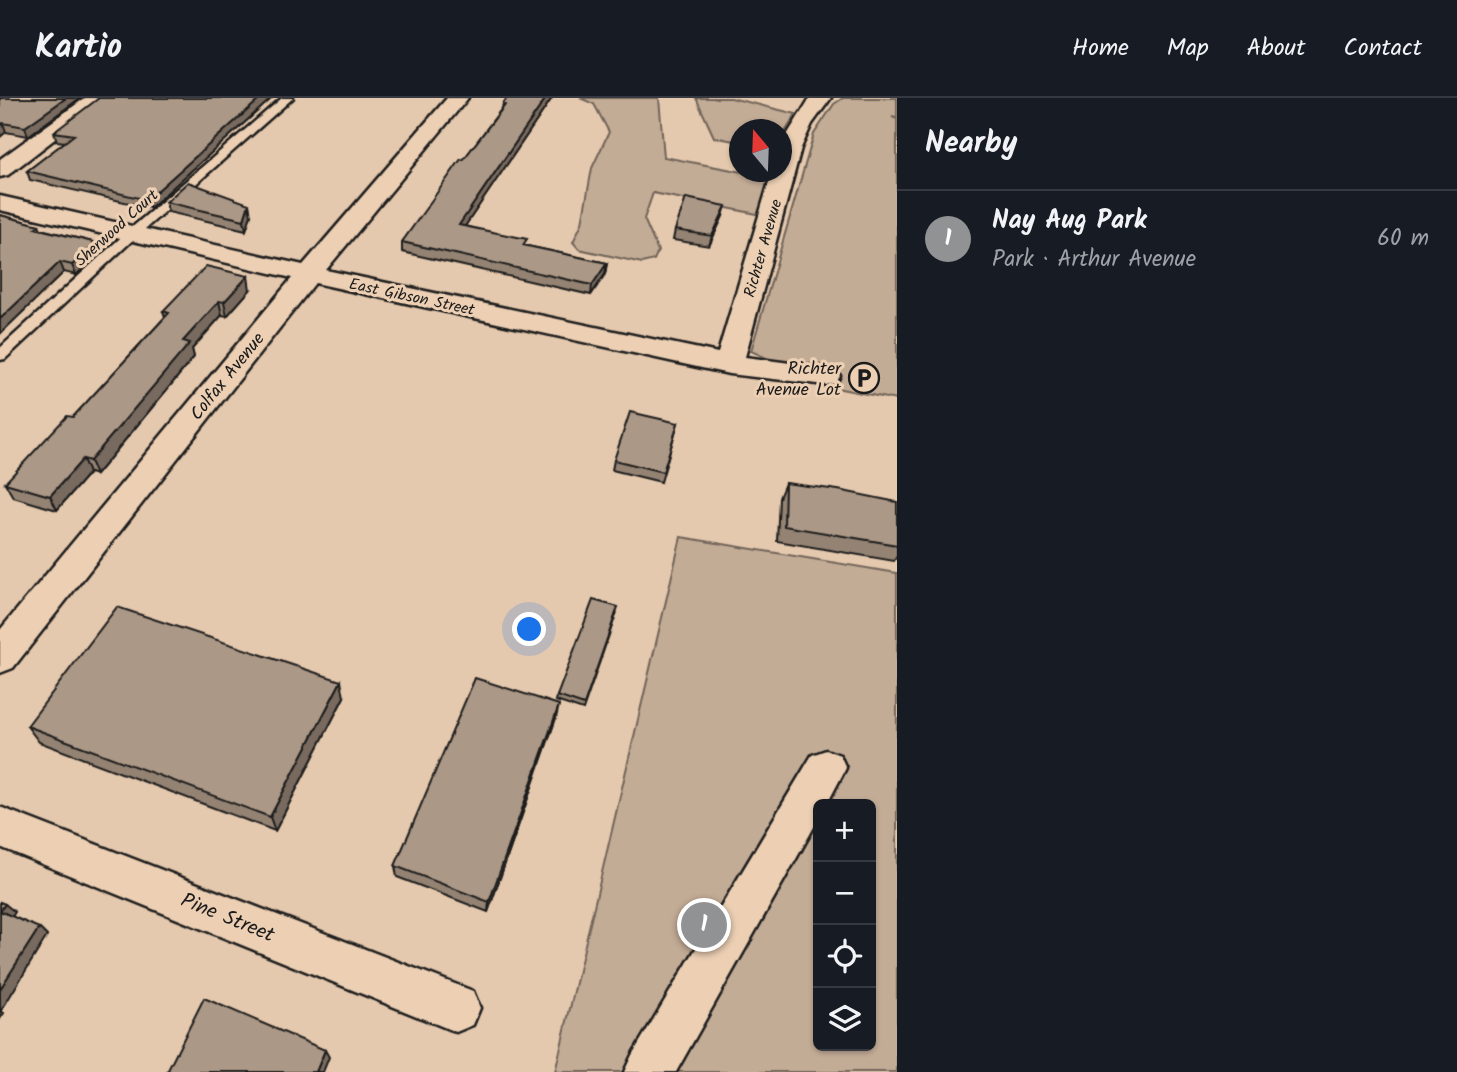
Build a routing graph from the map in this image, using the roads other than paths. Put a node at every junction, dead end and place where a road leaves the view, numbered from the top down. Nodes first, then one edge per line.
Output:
1 (98, 98) edge
2 (288, 98) edge
3 (458, 98) edge
4 (821, 98) edge
5 (0, 170) edge
6 (0, 203) edge
7 (133, 233) junction
8 (310, 274) junction
9 (0, 356) edge
10 (729, 365) junction
11 (826, 376) dead end
12 (0, 657) edge
13 (826, 768) dead end
14 (0, 827) edge
15 (456, 1008) dead end
16 (649, 1072) edge

1 - 5 street
2 - 7 lane, Sherwood Court
3 - 8 street, Colfax Avenue
4 - 10 street, Richter Avenue
6 - 7 street, East Gibson Street
7 - 8 street, East Gibson Street
7 - 9 lane, Sherwood Court
8 - 10 street, East Gibson Street
8 - 12 street, Colfax Avenue
10 - 11 street, East Gibson Street
13 - 16 street
14 - 15 street, Pine Street

